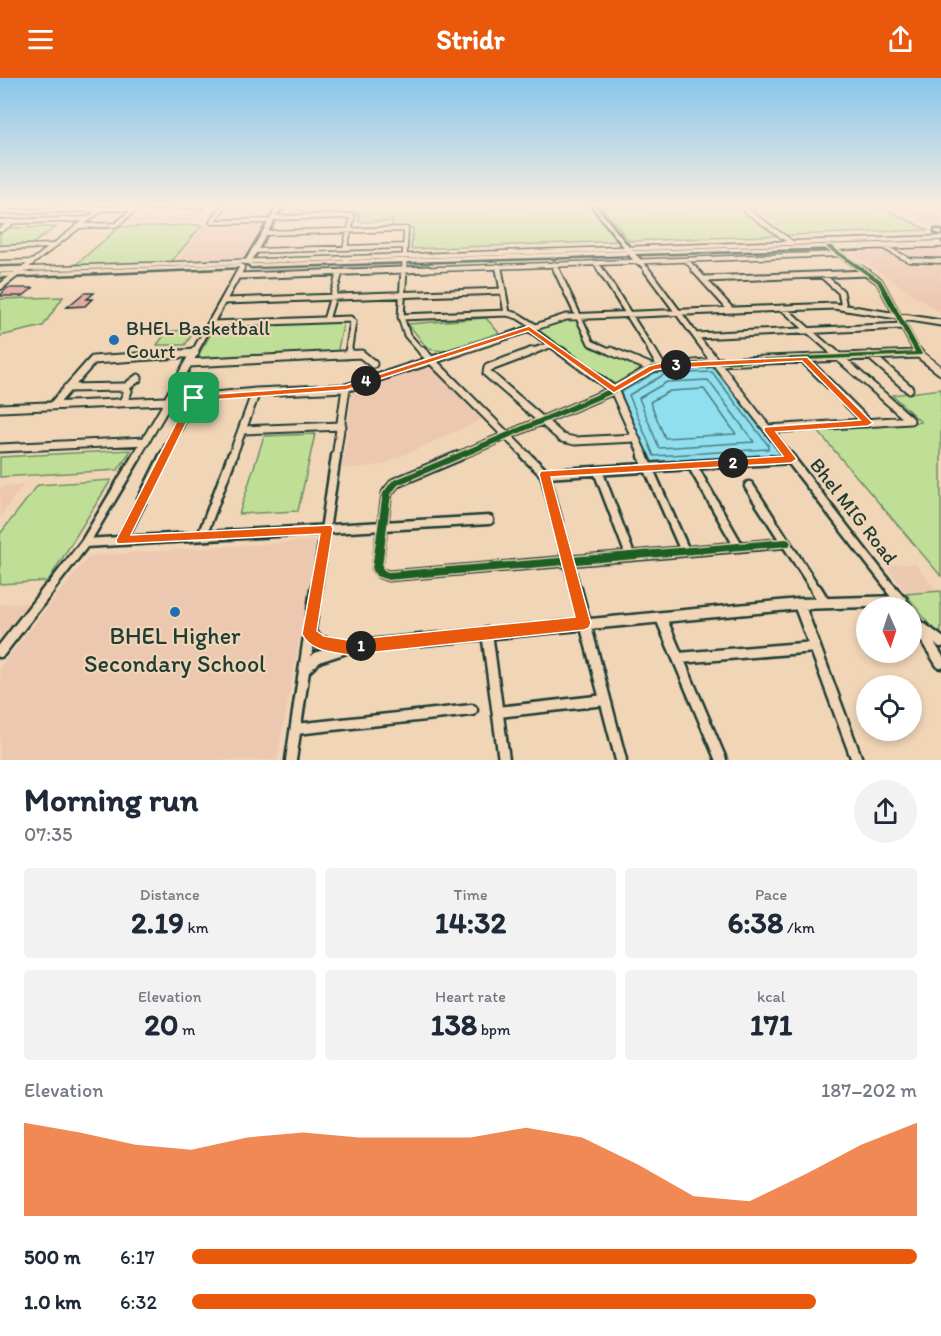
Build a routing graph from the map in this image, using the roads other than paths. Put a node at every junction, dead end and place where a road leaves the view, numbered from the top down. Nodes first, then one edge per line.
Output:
1 (63, 238) edge
2 (261, 238) edge
3 (347, 238) edge
4 (405, 238) edge
5 (621, 238) edge
6 (623, 238) edge
7 (785, 238) edge
8 (941, 238) edge
9 (794, 244) junction
10 (52, 246) junction
11 (405, 246) junction
12 (882, 246) junction
13 (0, 248) edge
14 (345, 248) junction
15 (830, 248) junction
16 (632, 250) junction
17 (254, 251) junction
18 (647, 252) junction
19 (840, 254) junction
20 (404, 258) junction
21 (686, 260) junction
22 (941, 261) edge
23 (32, 262) junction
24 (641, 262) junction
25 (0, 263) edge
26 (596, 263) junction
27 (554, 264) junction
28 (246, 265) junction
29 (498, 266) junction
30 (23, 269) junction
31 (0, 270) edge
32 (404, 270) junction
33 (340, 272) junction
34 (868, 273) junction
35 (16, 274) junction
36 (0, 275) edge
37 (822, 275) junction
38 (239, 276) junction
39 (704, 279) junction
40 (0, 287) edge
41 (503, 291) junction
42 (403, 295) junction
43 (333, 297) junction
44 (225, 301) junction
45 (844, 307) junction
46 (783, 308) junction
47 (731, 310) junction
48 (677, 312) junction
49 (507, 313) junction
50 (628, 315) junction
51 (579, 316) junction
52 (898, 316) junction
53 (401, 317) junction
54 (326, 320) junction
55 (941, 323) edge
56 (212, 324) junction
57 (903, 326) junction
58 (531, 327) junction
59 (809, 330) junction
60 (696, 336) junction
61 (552, 344) junction
62 (195, 353) junction
63 (919, 354) junction
64 (348, 355) junction
65 (870, 355) junction
66 (840, 357) junction
67 (804, 359) junction
68 (430, 360) junction
69 (717, 362) junction
70 (189, 363) junction
71 (373, 364) dead end
72 (661, 366) junction
73 (652, 368) junction
74 (941, 371) edge
75 (138, 378) dead end
76 (126, 387) junction
77 (67, 388) junction
78 (346, 388) junction
79 (909, 389) dead end
80 (614, 390) junction
81 (256, 392) junction
82 (194, 398) junction
83 (168, 401) junction
84 (123, 402) junction
85 (53, 405) junction
86 (0, 408) edge
87 (543, 420) junction
88 (868, 423) junction
89 (342, 426) junction
90 (768, 429) junction
91 (242, 430) junction
92 (506, 435) junction
93 (635, 438) junction
94 (146, 441) junction
95 (0, 448) edge
96 (791, 459) junction
97 (692, 465) junction
98 (647, 468) junction
99 (598, 471) junction
100 (544, 474) junction
101 (749, 486) dead end
102 (489, 520) dead end
103 (382, 525) junction
104 (327, 528) junction
105 (202, 536) junction
106 (122, 540) junction
107 (85, 543) junction
108 (786, 543) junction
109 (739, 547) junction
110 (685, 551) junction
111 (630, 555) junction
112 (566, 561) junction
113 (899, 597) edge
114 (824, 602) junction
115 (856, 603) edge
116 (799, 604) junction
117 (661, 618) junction
118 (584, 623) junction
119 (922, 627) edge
120 (922, 632) edge
121 (487, 633) junction
122 (310, 634) junction
123 (941, 642) edge
124 (348, 647) junction
125 (815, 647) junction
126 (0, 652) edge
127 (679, 658) junction
128 (941, 663) edge
129 (305, 669) junction
130 (604, 700) junction
131 (472, 710) dead end
132 (498, 712) junction
133 (296, 729) junction
134 (291, 760) edge
135 (504, 760) edge
136 (621, 760) edge
137 (721, 760) edge
138 (858, 760) edge

1 - 10 street
2 - 17 street
3 - 14 street
4 - 11 street
5 - 16 street, Bhel MIG Road
6 - 16 street, Bhel MIG Road
7 - 9 street
8 - 9 street
8 - 12 street
9 - 16 street
9 - 18 street
10 - 13 street
10 - 23 street
11 - 14 street
11 - 20 street
12 - 15 street
12 - 22 street
14 - 17 street
15 - 18 street
15 - 19 street
16 - 18 street
16 - 20 street
16 - 24 street, Bhel MIG Road
17 - 28 street
19 - 21 street
19 - 34 street
20 - 28 street
20 - 32 street
21 - 24 street
21 - 39 street
23 - 25 street
23 - 30 street
24 - 26 street
24 - 48 street, Bhel MIG Road
26 - 27 street
26 - 50 street
27 - 29 street
27 - 51 street
28 - 30 street
28 - 35 street
28 - 38 street
29 - 32 street
29 - 41 street
30 - 31 street
30 - 35 street
32 - 33 street
32 - 42 street
33 - 38 street
33 - 43 street
34 - 37 street
34 - 52 street
35 - 36 street
35 - 40 street
37 - 39 street
37 - 45 street
38 - 44 street
39 - 47 street
41 - 42 street
41 - 49 street
42 - 43 street
42 - 53 street
43 - 44 street
43 - 54 street
44 - 56 street
45 - 46 street
45 - 52 street
46 - 47 street
46 - 59 street
47 - 48 street
48 - 50 street
48 - 60 street, Bhel MIG Road
49 - 53 street
49 - 58 street
50 - 51 street
50 - 72 street
51 - 58 street
51 - 73 street
52 - 55 street
52 - 57 street
53 - 68 street
54 - 56 street
54 - 64 street
56 - 62 street
57 - 59 street
57 - 63 street
58 - 61 street
58 - 68 street
59 - 60 street
59 - 66 street
60 - 69 street, Bhel MIG Road
61 - 80 street
61 - 87 street
62 - 70 street
62 - 77 street
63 - 65 street
63 - 74 street
64 - 70 street
64 - 71 street
65 - 66 street
65 - 79 street
66 - 67 street
66 - 88 street
67 - 69 street
67 - 88 street
68 - 78 street
68 - 92 street
69 - 72 street
69 - 90 street, Bhel MIG Road
70 - 83 street
72 - 73 street
73 - 80 street
75 - 76 street
76 - 77 street
76 - 84 street
77 - 85 street
78 - 81 street
78 - 89 street
80 - 87 street
80 - 93 street
81 - 82 street
81 - 91 street
82 - 83 street
82 - 106 street
83 - 84 street
83 - 94 street
84 - 85 street
85 - 86 street
87 - 92 street
87 - 93 street
88 - 90 street
89 - 91 street
89 - 104 street
90 - 96 street, Bhel MIG Road
91 - 105 street
92 - 100 street
92 - 103 street
93 - 98 street
94 - 95 street
94 - 107 street
96 - 97 street
96 - 113 street, Bhel MIG Road
97 - 98 street
97 - 109 street
98 - 99 street
98 - 110 street
99 - 100 street
99 - 111 street
100 - 112 street
101 - 108 street
102 - 103 street
103 - 104 street
103 - 112 street
104 - 105 street
104 - 122 street
105 - 106 street
106 - 107 street
107 - 126 street
108 - 109 street
108 - 114 street
109 - 110 street
110 - 111 street
111 - 112 street
112 - 118 street
114 - 115 street
114 - 116 street
116 - 117 street
116 - 125 street
117 - 118 street
117 - 127 street
118 - 121 street
118 - 130 street
119 - 123 street
120 - 128 street
121 - 124 street
121 - 132 street
122 - 124 street
122 - 129 street
124 - 129 street
125 - 127 street
125 - 138 street
127 - 137 street
129 - 133 street
130 - 132 street
130 - 136 street
131 - 133 street
132 - 135 street
133 - 134 street

